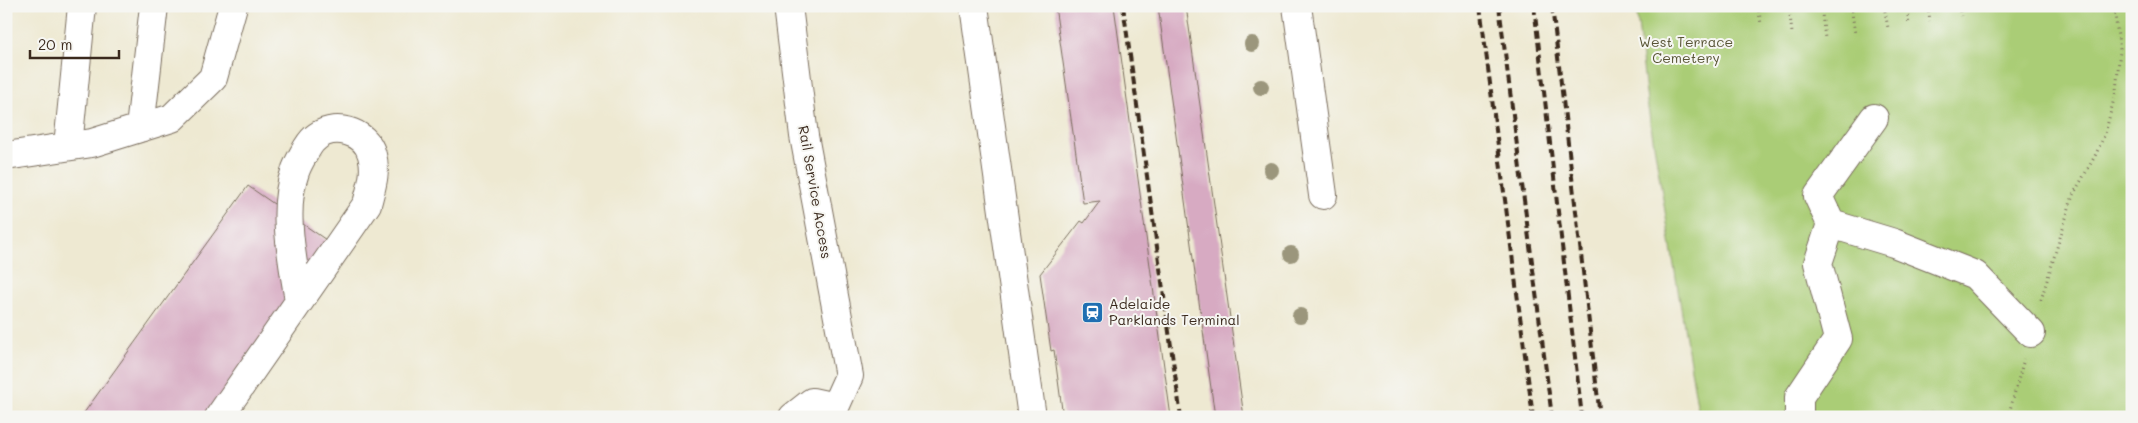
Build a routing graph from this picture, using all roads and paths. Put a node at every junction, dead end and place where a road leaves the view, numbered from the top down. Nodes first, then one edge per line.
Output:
1 (82, 6) edge
2 (154, 6) edge
3 (233, 6) edge
4 (788, 6) edge
5 (974, 6) edge
6 (1297, 6) edge
7 (1758, 6) edge
8 (1789, 6) edge
9 (1821, 6) edge
10 (1852, 6) edge
11 (1884, 6) edge
12 (1907, 6) edge
13 (1928, 6) edge
14 (1959, 6) edge
15 (1992, 6) edge
16 (2119, 6) edge
17 (1993, 11) dead end
18 (1961, 16) dead end
19 (1930, 21) dead end
20 (1761, 24) dead end
21 (1909, 25) dead end
22 (1888, 28) dead end
23 (1792, 33) dead end
24 (1856, 33) dead end
25 (1825, 38) dead end
26 (1874, 118) dead end
27 (140, 128) junction
28 (68, 146) junction
29 (6, 156) edge
30 (1323, 195) dead end
31 (1832, 224) junction
32 (299, 301) junction
33 (2031, 333) junction
34 (219, 417) edge
35 (793, 417) edge
36 (1032, 417) edge
37 (1798, 417) edge
38 (2008, 417) edge

1 - 28 lane
2 - 27 lane
3 - 27 lane
4 - 35 lane, Rail Service Access
5 - 36 lane
6 - 30 lane
7 - 20 path
8 - 23 path
9 - 25 path
10 - 24 path
11 - 22 path
12 - 21 path
13 - 19 path
14 - 18 path
15 - 17 path
16 - 33 path
26 - 31 lane
27 - 28 lane
28 - 29 lane
31 - 33 lane
31 - 37 lane
32 - 32 lane
32 - 34 lane
33 - 38 path

